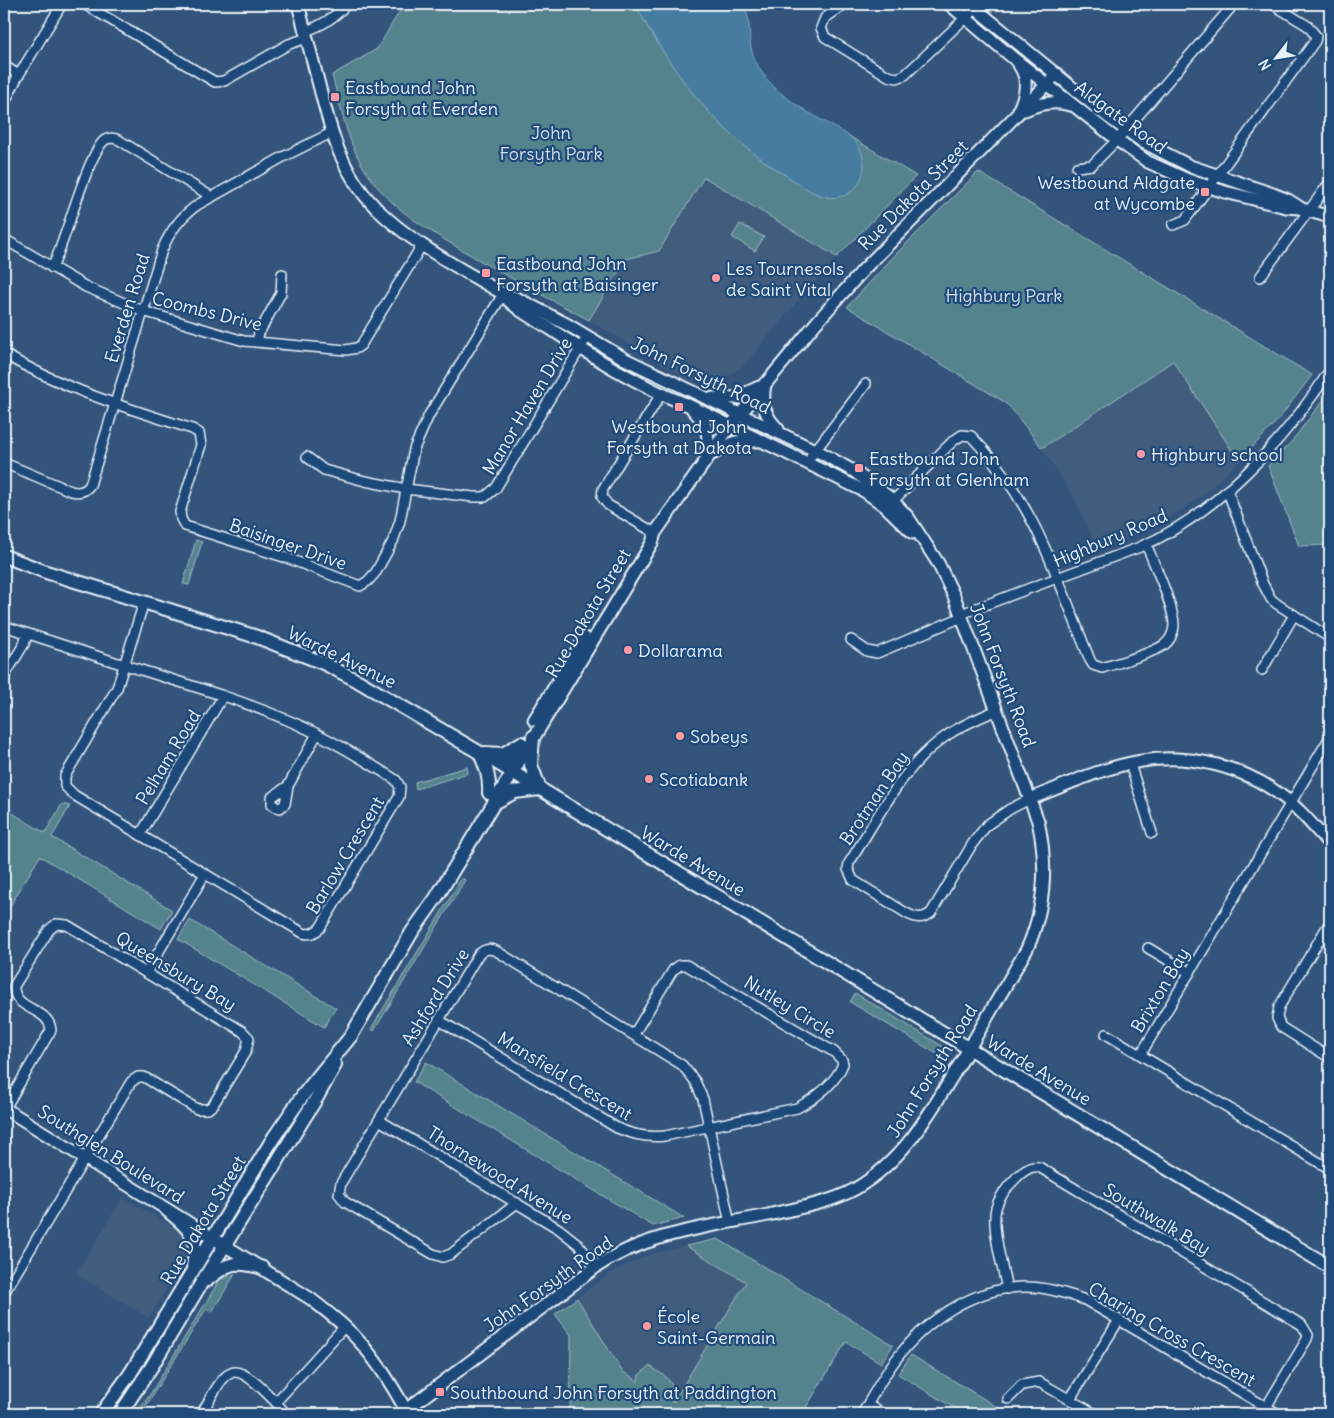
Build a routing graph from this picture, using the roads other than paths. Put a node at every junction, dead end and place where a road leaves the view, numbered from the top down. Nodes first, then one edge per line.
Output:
1 (62, 4) edge
2 (84, 4) edge
3 (298, 4) edge
4 (347, 4) edge
5 (845, 4) edge
6 (949, 4) edge
7 (1234, 4) edge
8 (1272, 4) edge
9 (972, 9) edge
10 (306, 34) junction
11 (1016, 60) junction
12 (4, 66) edge
13 (1057, 74) junction
14 (19, 75) junction
15 (1047, 84) junction
16 (4, 104) edge
17 (1076, 107) junction
18 (1017, 114) junction
19 (331, 134) junction
20 (1121, 135) junction
21 (1077, 167) dead end
22 (1214, 182) junction
23 (1330, 182) edge
24 (212, 197) junction
25 (1304, 209) junction
26 (1330, 217) edge
27 (1173, 225) dead end
28 (4, 239) edge
29 (422, 245) junction
30 (52, 268) junction
31 (282, 274) dead end
32 (1260, 277) dead end
33 (503, 294) junction
34 (143, 312) junction
35 (587, 337) junction
36 (257, 342) junction
37 (580, 349) junction
38 (4, 354) edge
39 (1330, 370) edge
40 (765, 383) junction
41 (866, 384) dead end
42 (661, 394) junction
43 (704, 397) junction
44 (115, 405) junction
45 (688, 405) junction
46 (740, 414) junction
47 (731, 426) junction
48 (785, 436) junction
49 (763, 441) junction
50 (813, 453) junction
51 (307, 457) dead end
52 (705, 461) junction
53 (4, 463) edge
54 (406, 489) junction
55 (1227, 490) junction
56 (890, 504) junction
57 (655, 533) junction
58 (1146, 544) junction
59 (4, 556) edge
60 (1058, 578) junction
61 (144, 602) junction
62 (962, 615) junction
63 (1294, 615) junction
64 (4, 626) edge
65 (27, 634) junction
66 (1330, 638) edge
67 (851, 640) dead end
68 (125, 665) junction
69 (1262, 670) dead end
70 (4, 677) edge
71 (223, 696) junction
72 (997, 710) junction
73 (318, 734) junction
74 (533, 737) junction
75 (1330, 737) edge
76 (521, 743) junction
77 (480, 753) junction
78 (1130, 764) junction
79 (509, 770) junction
80 (288, 786) dead end
81 (540, 789) junction
82 (491, 799) junction
83 (1030, 799) junction
84 (1291, 804) junction
85 (1152, 833) dead end
86 (140, 835) junction
87 (1330, 845) edge
88 (205, 874) junction
89 (1330, 922) edge
90 (1148, 948) dead end
91 (1190, 972) junction
92 (146, 973) junction
93 (439, 1020) junction
94 (634, 1034) junction
95 (1106, 1034) dead end
96 (969, 1048) junction
97 (342, 1049) junction
98 (1141, 1054) junction
99 (1330, 1058) edge
100 (4, 1109) edge
101 (379, 1120) junction
102 (709, 1127) junction
103 (85, 1158) junction
104 (1330, 1169) edge
105 (517, 1204) junction
106 (167, 1210) junction
107 (730, 1223) junction
108 (212, 1238) junction
109 (224, 1246) junction
110 (596, 1267) junction
111 (1330, 1267) edge
112 (263, 1268) junction
113 (191, 1274) junction
114 (199, 1287) junction
115 (1007, 1290) junction
116 (4, 1293) edge
117 (1119, 1320) junction
118 (344, 1326) junction
119 (1008, 1399) dead end
120 (1070, 1399) junction
121 (276, 1402) junction
122 (868, 1405) junction
123 (1264, 1411) edge
124 (407, 1412) edge
125 (101, 1414) edge
126 (120, 1414) edge
127 (202, 1414) edge
128 (286, 1414) edge
129 (862, 1414) edge
130 (883, 1414) edge
131 (1095, 1414) edge
132 (1278, 1414) edge

1 - 14 street
2 - 10 street
3 - 10 street, John Forsyth Road
4 - 10 street
5 - 9 street
6 - 9 street, Aldgate Road
7 - 20 street
8 - 22 street
9 - 11 street, Aldgate Road
9 - 13 street, Aldgate Road
10 - 19 street, John Forsyth Road
11 - 15 street, Aldgate Road
11 - 18 street
12 - 14 street
13 - 15 street, Rue Dakota Street
13 - 20 street, Aldgate Road
14 - 16 street
15 - 17 street, Aldgate Road
15 - 18 street, Rue Dakota Street
17 - 18 street
17 - 20 street, Aldgate Road
18 - 40 street, Rue Dakota Street
19 - 24 street, Everden Road
19 - 29 street, John Forsyth Road
20 - 21 street
20 - 22 street, Aldgate Road
22 - 25 street, Aldgate Road
22 - 27 street
23 - 25 street
24 - 30 street
24 - 34 street, Everden Road
25 - 26 street, Aldgate Road
25 - 32 street
28 - 30 street, Coombs Drive
29 - 33 street, John Forsyth Road
29 - 36 street, Coombs Drive
30 - 34 street, Coombs Drive
31 - 36 street
33 - 35 street, John Forsyth Road
33 - 37 street, John Forsyth Road
33 - 54 street, Baisinger Drive
34 - 36 street, Coombs Drive
34 - 44 street, Everden Road
35 - 37 street, Manor Haven Drive
35 - 43 street, John Forsyth Road
37 - 42 street, John Forsyth Road
37 - 54 street, Manor Haven Drive
38 - 44 street, Baisinger Drive
39 - 55 street, Highbury Road
40 - 43 street
40 - 46 street, Rue Dakota Street
40 - 48 street
41 - 50 street
42 - 45 street, John Forsyth Road
42 - 57 street, John Forsyth Road
43 - 46 street, John Forsyth Road
44 - 53 street, Everden Road
44 - 54 street, Baisinger Drive
45 - 47 street, John Forsyth Road
45 - 52 street
46 - 47 street, Rue Dakota Street
46 - 48 street, John Forsyth Road
47 - 49 street, John Forsyth Road
47 - 52 street, Rue Dakota Street
48 - 50 street, John Forsyth Road
49 - 52 street
49 - 56 street, John Forsyth Road
50 - 56 street, John Forsyth Road
51 - 54 street, Manor Haven Drive
52 - 57 street, Rue Dakota Street
55 - 58 street, Highbury Road
55 - 63 street
56 - 60 street
56 - 62 street, John Forsyth Road
57 - 74 street, Rue Dakota Street
57 - 76 street, Rue Dakota Street
58 - 60 street, Highbury Road
58 - 60 street
59 - 61 main road, Warde Avenue
60 - 62 street, Highbury Road
61 - 68 street, Barlow Crescent
61 - 77 main road, Warde Avenue
62 - 67 street, Highbury Road
62 - 72 street, John Forsyth Road
63 - 66 street
63 - 69 street
64 - 65 street, Barlow Crescent
65 - 68 street, Barlow Crescent
65 - 70 street
68 - 71 street, Barlow Crescent
68 - 86 street, Barlow Crescent
71 - 73 street, Barlow Crescent
71 - 86 street, Pelham Road
72 - 83 street, John Forsyth Road
72 - 83 street, Brotman Bay
73 - 80 street
73 - 88 street, Barlow Crescent
74 - 79 street, Rue Dakota Street
74 - 81 main road
75 - 84 street, Brixton Bay
76 - 77 main road
76 - 79 street, Rue Dakota Street
77 - 79 main road, Warde Avenue
77 - 82 main road
78 - 83 street
78 - 84 street
78 - 85 street
79 - 81 main road, Warde Avenue
79 - 82 main road, Rue Dakota Street
81 - 82 main road
81 - 96 main road, Warde Avenue
82 - 97 main road, Rue Dakota Street
83 - 96 street, John Forsyth Road
84 - 87 street
84 - 91 street, Brixton Bay
86 - 88 street, Barlow Crescent
88 - 92 street
89 - 99 street
90 - 91 street
91 - 98 street, Brixton Bay
92 - 100 street, Queensbury Bay
92 - 103 street, Queensbury Bay
93 - 94 street, Ashford Drive
93 - 101 street, Ashford Drive
93 - 102 street, Mansfield Crescent
94 - 102 street, Ashford Drive
94 - 102 street, Nutley Circle
95 - 98 street
96 - 107 street, John Forsyth Road
96 - 111 main road, Warde Avenue
97 - 108 main road, Rue Dakota Street
97 - 109 main road, Rue Dakota Street
98 - 104 street, Brixton Bay
100 - 103 street, Southglen Boulevard
101 - 105 street, Thornewood Avenue
101 - 105 street, Ashford Drive
102 - 107 street, Ashford Drive
103 - 106 street, Southglen Boulevard
103 - 116 street
105 - 110 street, Thornewood Avenue
106 - 108 street, Southglen Boulevard
106 - 113 main road
107 - 110 street, John Forsyth Road
108 - 109 street, Southglen Boulevard
108 - 113 main road, Rue Dakota Street
109 - 112 street, Southglen Boulevard
109 - 114 main road, Rue Dakota Street
110 - 124 street, John Forsyth Road
112 - 114 main road
112 - 118 street, Southglen Boulevard
113 - 125 main road, Rue Dakota Street
114 - 126 main road, Rue Dakota Street
115 - 117 street, Charing Cross Crescent
115 - 122 street, Charing Cross Crescent
115 - 123 street, Southwalk Bay
117 - 120 street
117 - 123 street, Charing Cross Crescent
118 - 121 street
118 - 124 street, Southglen Boulevard
119 - 120 street
120 - 131 street
121 - 127 street
121 - 128 street
122 - 129 street, Charing Cross Crescent
122 - 130 street
123 - 132 street, Charing Cross Crescent

